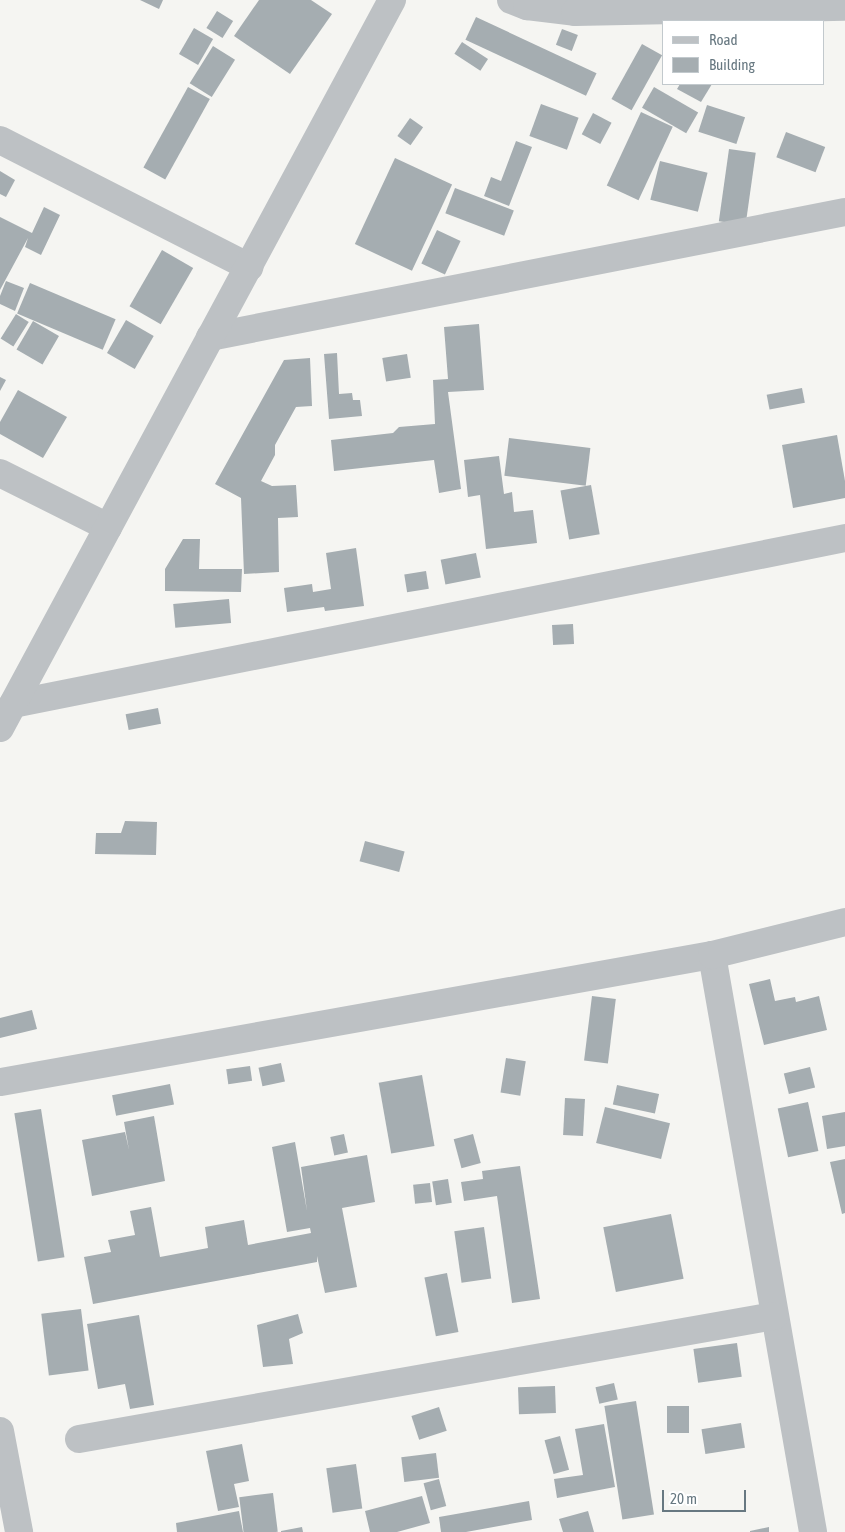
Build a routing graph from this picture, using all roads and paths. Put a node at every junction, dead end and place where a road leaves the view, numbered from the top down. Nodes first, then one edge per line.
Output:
1 (392, 0) edge
2 (510, 0) edge
3 (845, 7) edge
4 (0, 140) edge
5 (845, 212) edge
6 (249, 267) junction
7 (210, 337) junction
8 (0, 473) edge
9 (108, 527) junction
10 (845, 538) edge
11 (13, 704) junction
12 (0, 728) edge
13 (845, 922) edge
14 (712, 955) junction
15 (1, 1082) dead end
16 (774, 1316) junction
17 (0, 1431) edge
18 (79, 1438) dead end
19 (19, 1532) edge
20 (813, 1532) edge

1 - 6 street
2 - 3 street
4 - 6 street
5 - 7 street
6 - 7 street
7 - 9 street
8 - 9 street
9 - 11 street
10 - 11 street
11 - 12 street
13 - 14 street
14 - 15 street
14 - 16 street
16 - 18 street
16 - 20 street
17 - 19 street

